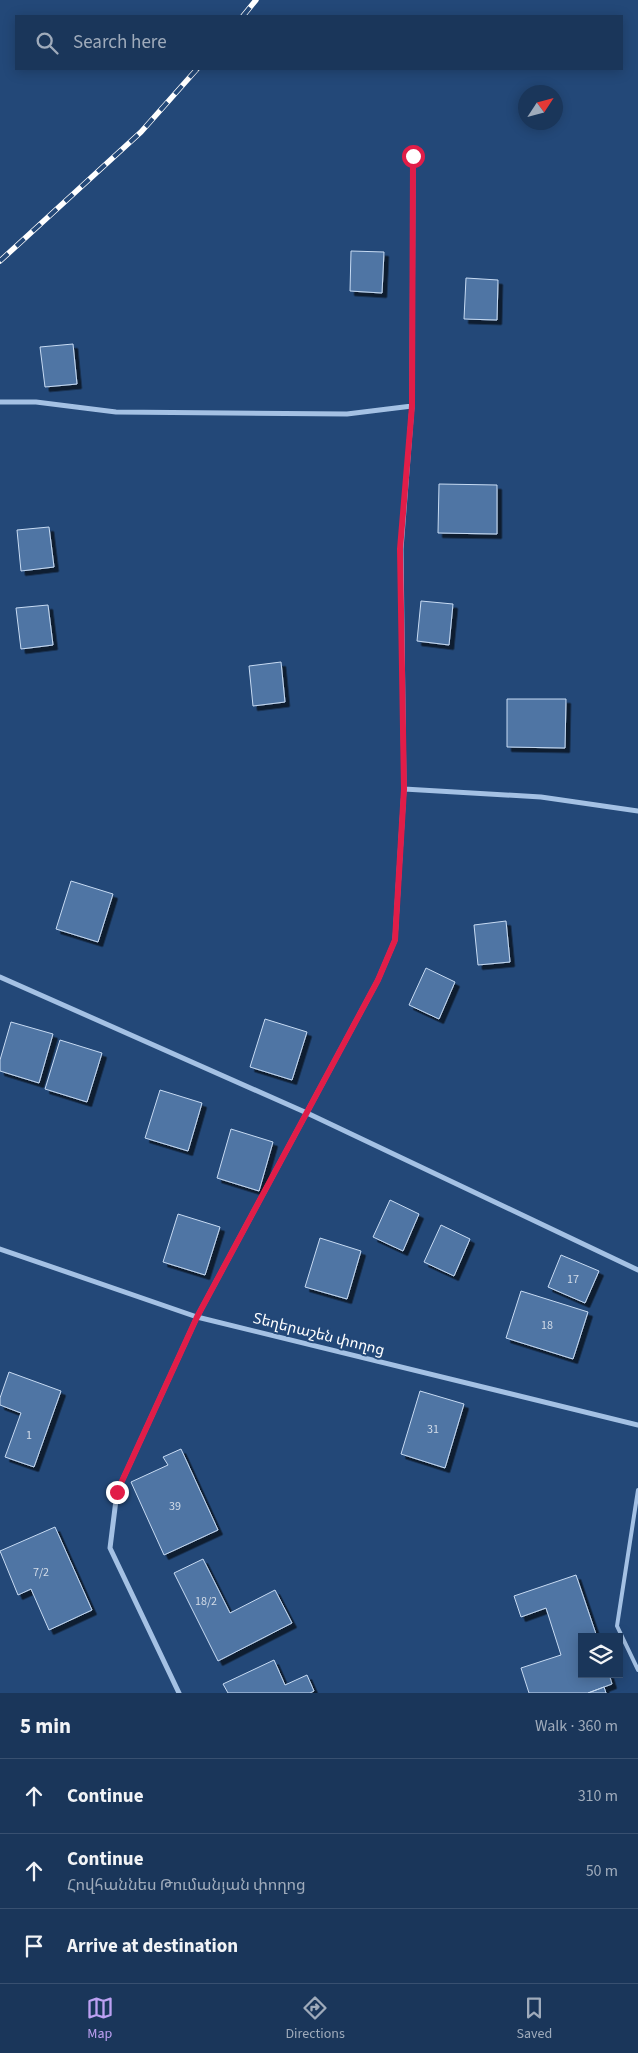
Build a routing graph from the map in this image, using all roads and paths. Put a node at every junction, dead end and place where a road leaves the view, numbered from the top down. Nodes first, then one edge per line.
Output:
1 (413, 156) dead end
2 (0, 402) edge
3 (412, 406) junction
4 (404, 789) junction
5 (638, 811) edge
6 (0, 977) edge
7 (307, 1113) junction
8 (0, 1249) edge
9 (638, 1270) edge
10 (197, 1317) junction
11 (638, 1425) edge
12 (638, 1490) edge
13 (638, 1670) edge
14 (179, 1693) edge

1 - 3 street
2 - 3 street
3 - 4 street
4 - 5 street
4 - 7 street
6 - 7 street
7 - 9 street
7 - 10 street
8 - 10 street, Տեղերաշեն փողոց
10 - 11 street, Տեղերաշեն փողոց
10 - 14 street
12 - 13 lane

